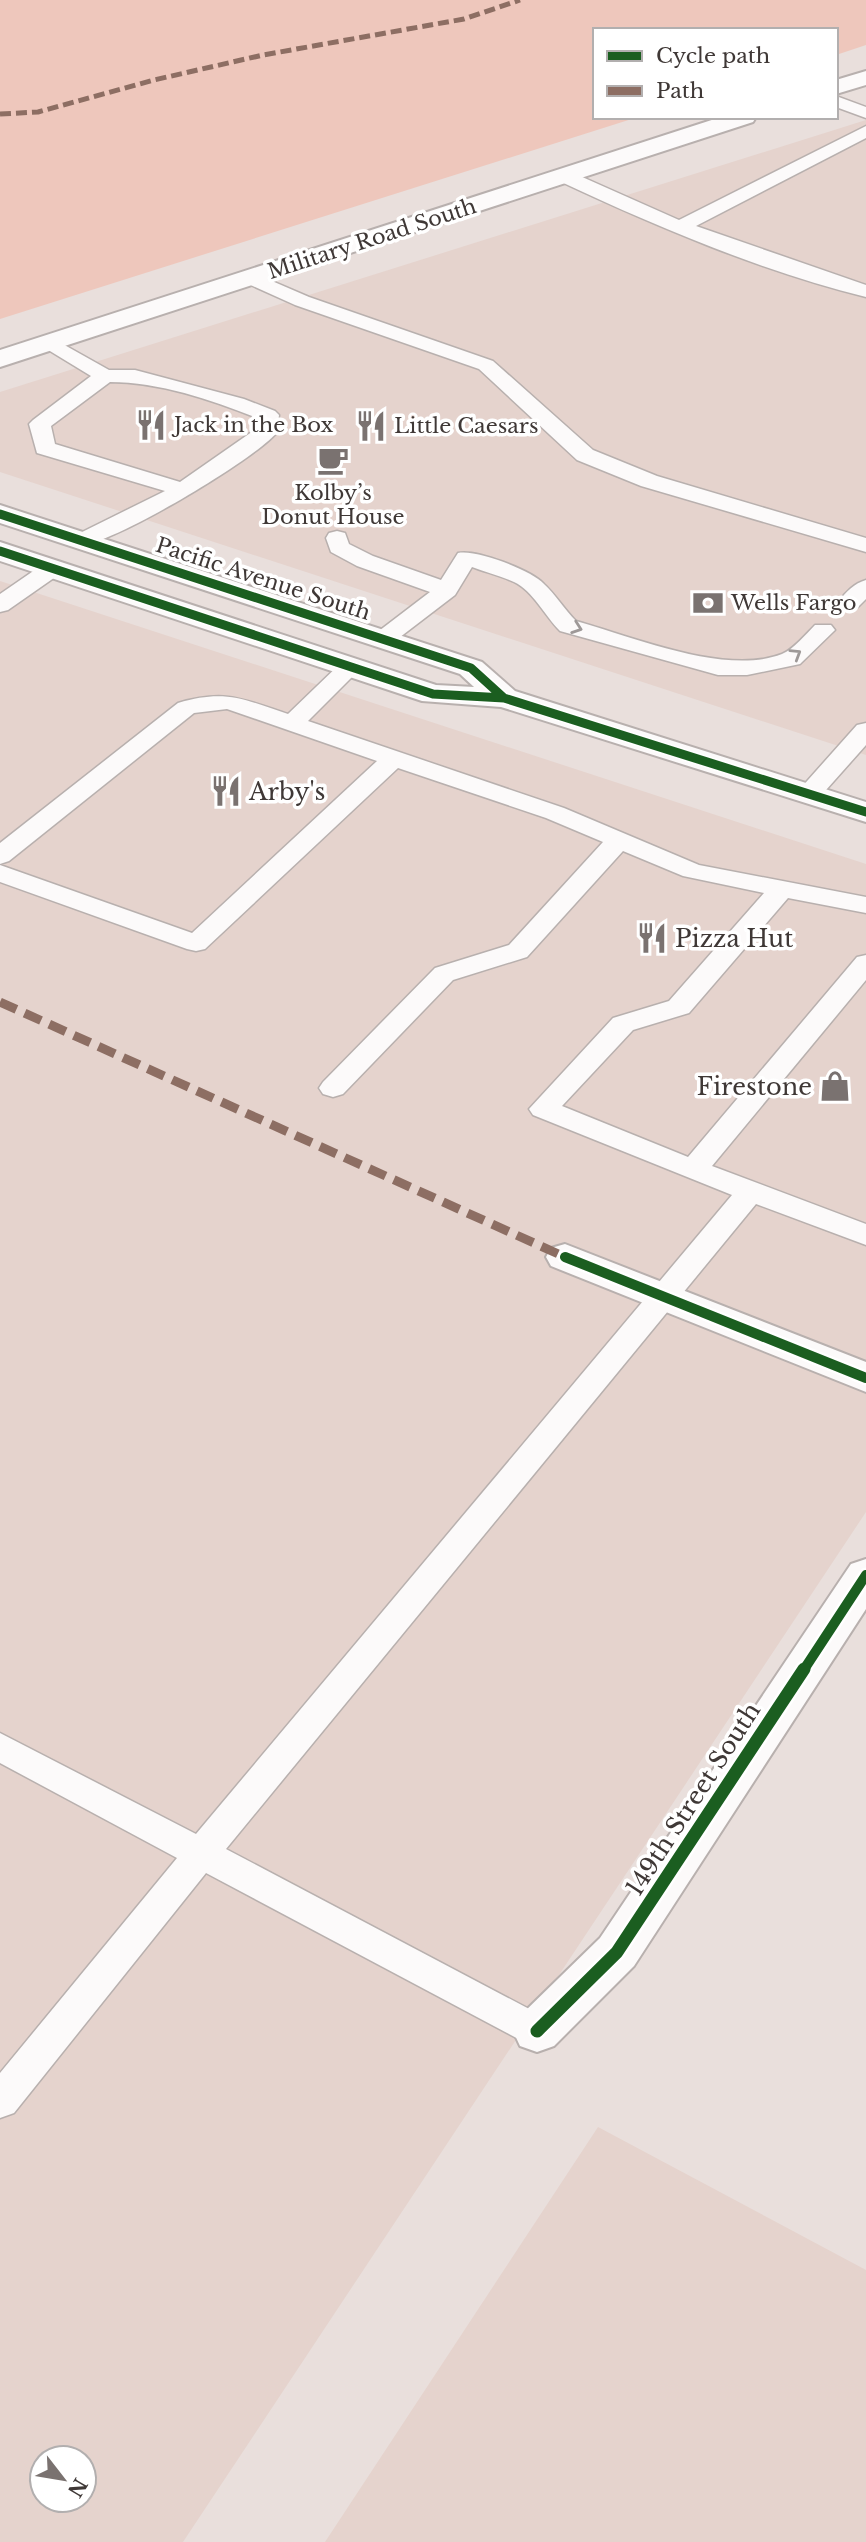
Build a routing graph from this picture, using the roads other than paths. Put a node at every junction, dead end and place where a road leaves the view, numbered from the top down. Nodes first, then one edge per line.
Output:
1 (866, 78) edge
2 (838, 86) edge
3 (838, 101) edge
4 (866, 113) edge
5 (739, 119) edge
6 (866, 131) edge
7 (564, 176) junction
8 (682, 226) junction
9 (251, 278) junction
10 (866, 291) edge
11 (52, 344) junction
12 (0, 359) edge
13 (105, 376) junction
14 (183, 490) junction
15 (0, 514) edge
16 (337, 538) dead end
17 (82, 541) junction
18 (866, 545) edge
19 (0, 551) edge
20 (53, 568) junction
21 (447, 590) junction
22 (0, 605) edge
23 (823, 630) dead end
24 (383, 639) junction
25 (351, 666) junction
26 (503, 698) junction
27 (292, 723) junction
28 (866, 730) edge
29 (394, 758) junction
30 (809, 794) junction
31 (866, 812) edge
32 (618, 841) junction
33 (0, 856) edge
34 (0, 873) edge
35 (781, 890) junction
36 (866, 905) edge
37 (866, 962) edge
38 (333, 1088) dead end
39 (693, 1170) junction
40 (751, 1191) junction
41 (866, 1235) edge
42 (565, 1257) dead end
43 (663, 1296) junction
44 (866, 1378) edge
45 (866, 1575) edge
46 (0, 1747) edge
47 (201, 1854) junction
48 (537, 2031) joint
49 (0, 2101) edge

1 - 2 main road
3 - 4 lane
5 - 7 main road, Military Road South
6 - 8 lane
7 - 8 lane
7 - 9 main road, Military Road South
8 - 10 lane
9 - 11 main road, Military Road South
9 - 18 lane
11 - 12 main road, Military Road South
11 - 13 lane
13 - 14 lane
13 - 14 lane
14 - 17 lane
15 - 17 main road, Pacific Avenue South
16 - 21 lane
17 - 24 main road, Pacific Avenue South
19 - 20 main road, Pacific Avenue South
20 - 22 lane
20 - 25 main road, Pacific Avenue South
21 -> 23 lane
21 - 24 lane
24 - 26 main road, Pacific Avenue South
25 - 26 main road, Pacific Avenue South
25 - 27 lane
26 - 30 main road, Pacific Avenue South
27 - 29 lane
27 - 33 lane
28 - 30 lane
29 - 32 lane
29 - 34 lane
30 - 31 main road, Pacific Avenue South
32 - 35 lane
32 - 38 lane
35 - 36 lane
35 - 39 lane
37 - 39 lane
39 - 40 lane
40 - 41 lane
40 - 43 lane
42 - 43 main road
43 - 44 main road
43 - 47 lane
45 - 48 main road, 149th Street South
46 - 47 lane
47 - 48 lane
47 - 49 lane

